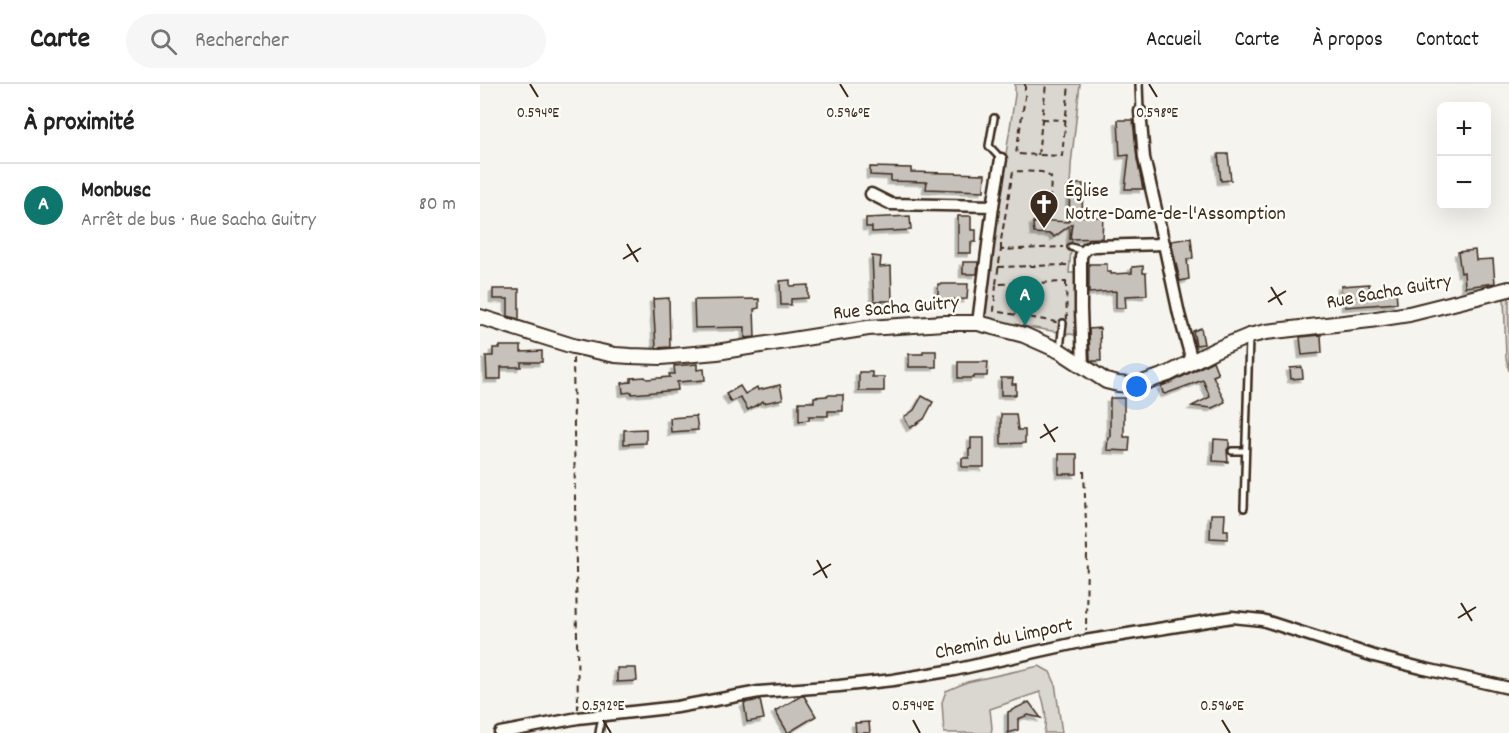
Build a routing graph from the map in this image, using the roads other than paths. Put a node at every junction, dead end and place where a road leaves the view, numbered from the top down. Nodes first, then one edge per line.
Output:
1 (1139, 84) edge
2 (1140, 111) joint
3 (994, 118) dead end
4 (1001, 159) joint
5 (871, 194) dead end
6 (993, 206) junction
7 (1164, 244) junction
8 (1071, 247) road end
9 (1084, 251) junction
10 (1509, 289) edge
11 (480, 317) edge
12 (1063, 323) road end
13 (978, 324) junction
14 (1249, 336) junction
15 (1060, 351) junction
16 (1192, 362) junction
17 (1083, 366) junction
18 (1232, 451) dead end
19 (1245, 451) junction
20 (1244, 508) dead end
21 (1509, 688) edge
22 (602, 716) junction
23 (500, 733) edge
24 (599, 733) edge

1 - 2 lane
2 - 7 street
3 - 4 lane
4 - 6 street
5 - 6 street
6 - 13 street
7 - 9 street
7 - 16 street
8 - 9 lane
9 - 17 street
10 - 14 street, Rue Sacha Guitry
11 - 13 street, Rue Sacha Guitry
12 - 15 lane
13 - 15 street, Rue Sacha Guitry
14 - 16 street, Rue Sacha Guitry
14 - 19 lane
15 - 17 street, Rue Sacha Guitry
16 - 17 street, Rue Sacha Guitry
18 - 19 lane
19 - 20 lane
21 - 22 street, Chemin du Limport
22 - 23 street, Chemin du Limport
22 - 24 lane

